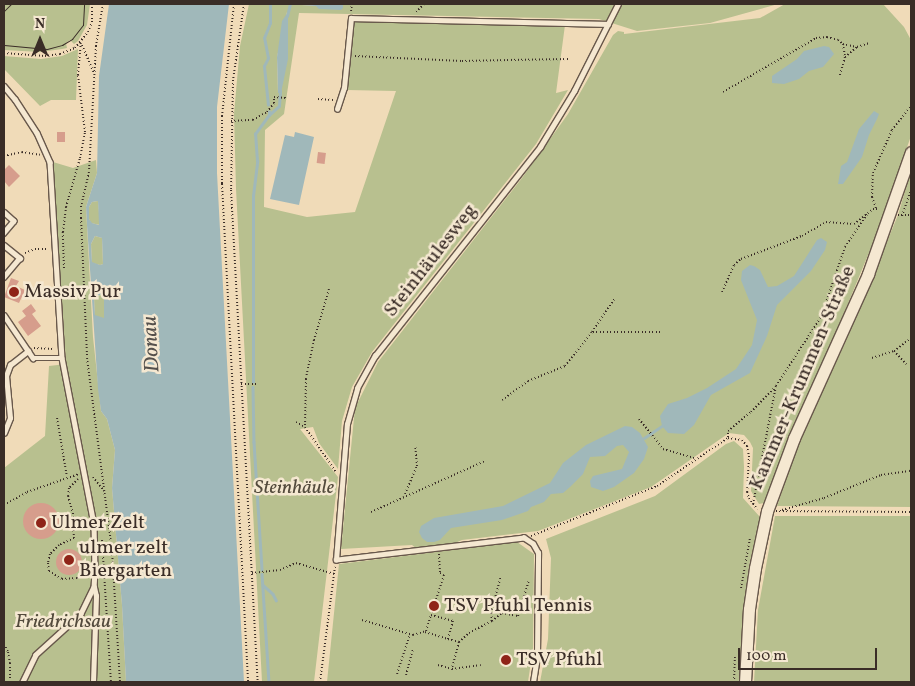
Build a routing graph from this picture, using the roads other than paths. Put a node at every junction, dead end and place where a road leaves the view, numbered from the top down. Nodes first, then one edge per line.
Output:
1 (618, 4) edge
2 (608, 24) junction
3 (4, 86) edge
4 (337, 109) dead end
5 (911, 152) edge
6 (4, 212) edge
7 (4, 233) edge
8 (4, 245) edge
9 (4, 277) edge
10 (4, 316) edge
11 (28, 350) junction
12 (62, 358) junction
13 (4, 433) edge
14 (94, 588) junction
15 (23, 682) edge
16 (93, 682) edge
17 (533, 682) edge
18 (745, 682) edge

1 - 2 lane, Steinhäulesweg
2 - 4 lane
2 - 17 lane, Steinhäulesweg
3 - 12 lane
5 - 18 street, Kammer-Krummen-Straße
6 - 7 lane
8 - 9 lane
10 - 11 lane
11 - 12 lane
11 - 13 lane
12 - 14 lane
14 - 15 lane
14 - 16 lane

